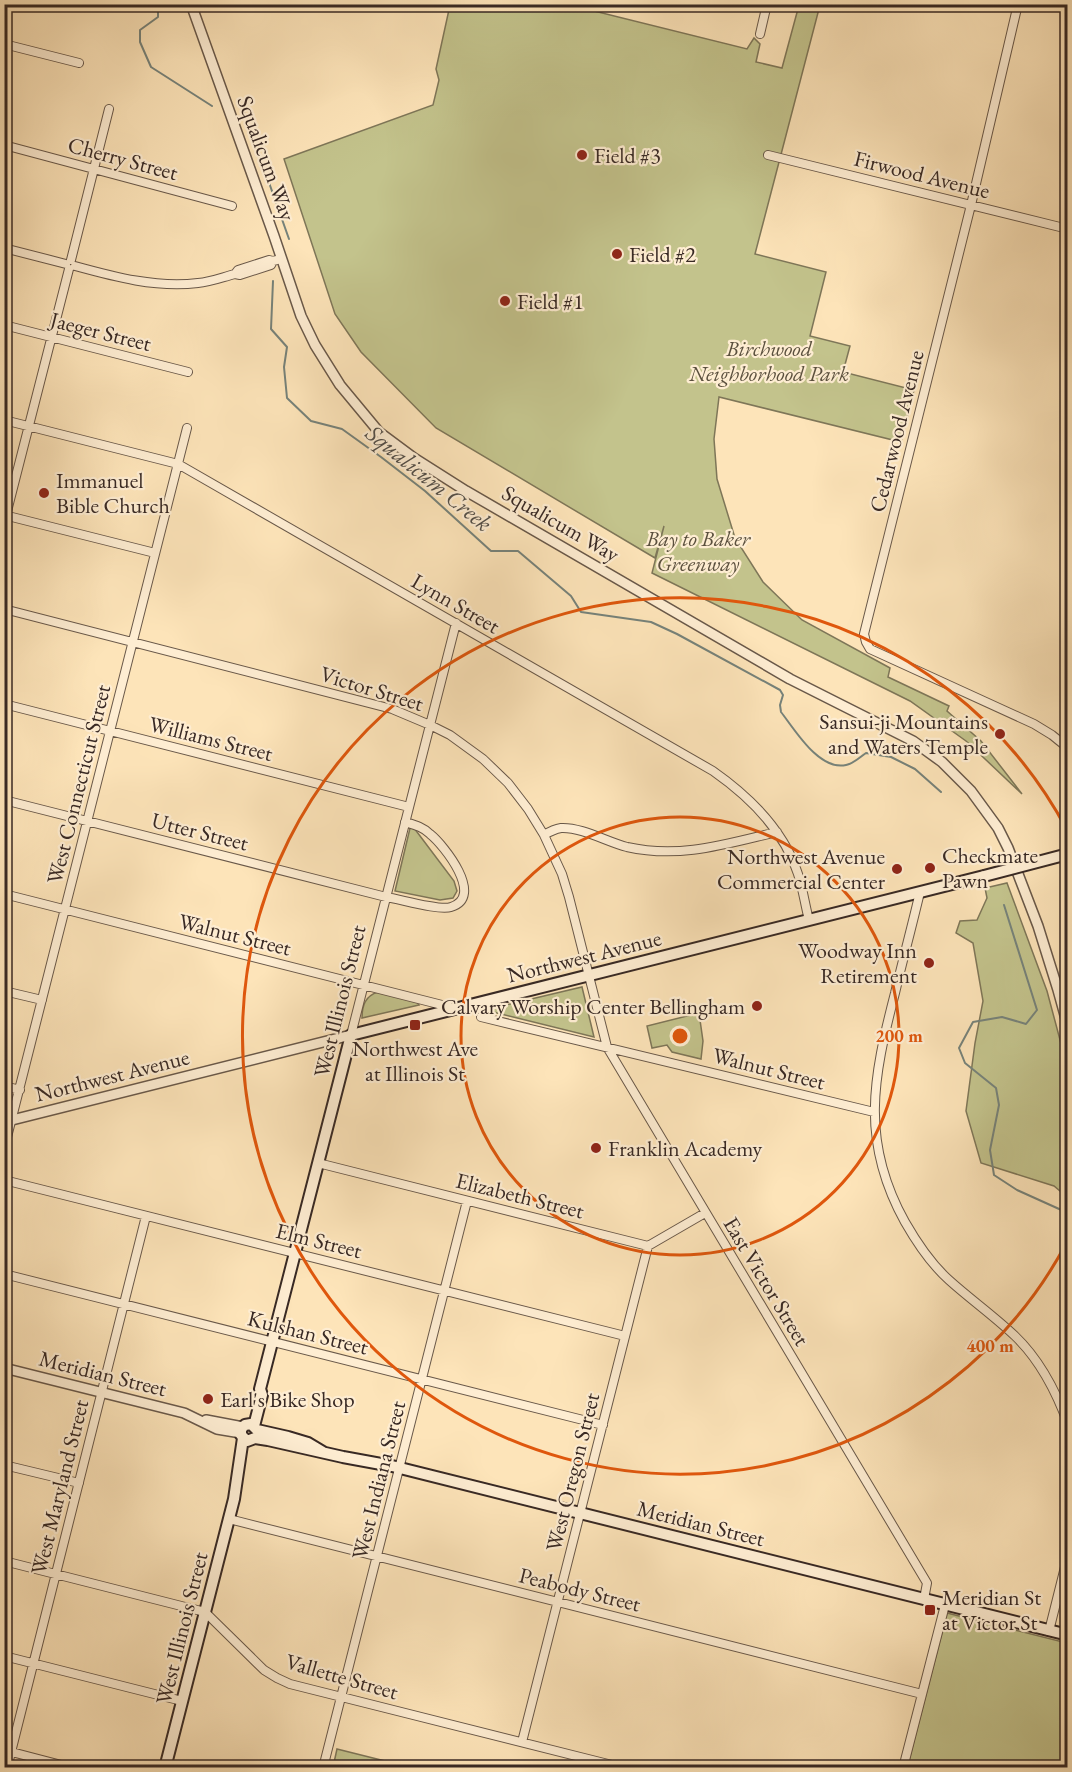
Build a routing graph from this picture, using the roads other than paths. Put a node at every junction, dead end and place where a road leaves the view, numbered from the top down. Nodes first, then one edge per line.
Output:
1 (191, 4) edge
2 (767, 4) edge
3 (1018, 4) edge
4 (760, 34) dead end
5 (4, 44) edge
6 (79, 63) dead end
7 (109, 109) dead end
8 (4, 145) edge
9 (768, 155) dead end
10 (94, 169) junction
11 (971, 205) junction
12 (232, 206) dead end
13 (1068, 229) edge
14 (4, 248) edge
15 (278, 260) junction
16 (70, 265) junction
17 (4, 325) edge
18 (52, 337) junction
19 (188, 372) dead end
20 (4, 420) edge
21 (29, 427) junction
22 (187, 428) dead end
23 (178, 464) junction
24 (5, 518) edge
25 (155, 553) junction
26 (4, 609) edge
27 (456, 623) junction
28 (133, 642) junction
29 (4, 704) edge
30 (430, 725) junction
31 (110, 731) junction
32 (1068, 748) edge
33 (4, 800) edge
34 (409, 807) junction
35 (88, 821) junction
36 (405, 822) junction
37 (777, 832) junction
38 (544, 834) junction
39 (1068, 854) edge
40 (920, 892) junction
41 (4, 894) edge
42 (386, 897) junction
43 (65, 909) junction
44 (809, 920) junction
45 (589, 975) junction
46 (364, 985) junction
47 (4, 991) edge
48 (42, 1000) junction
49 (456, 1008) junction
50 (481, 1017) dead end
51 (1068, 1026) edge
52 (351, 1035) junction
53 (607, 1047) junction
54 (4, 1086) edge
55 (20, 1090) junction
56 (874, 1112) junction
57 (8, 1121) edge
58 (4, 1149) edge
59 (318, 1163) junction
60 (4, 1180) edge
61 (467, 1201) junction
62 (705, 1213) junction
63 (147, 1216) junction
64 (648, 1246) junction
65 (295, 1253) junction
66 (4, 1274) edge
67 (445, 1290) junction
68 (124, 1305) junction
69 (625, 1336) junction
70 (273, 1342) junction
71 (4, 1368) edge
72 (422, 1380) junction
73 (102, 1393) junction
74 (1068, 1424) edge
75 (603, 1425) junction
76 (249, 1432) junction
77 (4, 1465) edge
78 (399, 1467) junction
79 (79, 1484) junction
80 (580, 1513) junction
81 (228, 1519) junction
82 (1068, 1555) edge
83 (377, 1557) junction
84 (4, 1561) edge
85 (56, 1574) junction
86 (924, 1599) junction
87 (557, 1602) junction
88 (945, 1605) junction
89 (205, 1611) junction
90 (1049, 1630) junction
91 (1068, 1635) edge
92 (4, 1656) edge
93 (33, 1663) junction
94 (922, 1694) junction
95 (341, 1697) junction
96 (182, 1701) junction
97 (522, 1742) junction
98 (8, 1751) edge
99 (7, 1767) edge
100 (73, 1767) edge
101 (165, 1767) edge
102 (323, 1767) edge
103 (624, 1767) edge
104 (903, 1767) edge

1 - 15 street, Squalicum Way
2 - 4 street
3 - 11 street, Cedarwood Avenue
5 - 6 street
7 - 10 street
8 - 10 street, Cherry Street
9 - 11 street, Firwood Avenue
10 - 12 street, Cherry Street
10 - 16 street
11 - 13 street, Firwood Avenue
11 - 32 street, Cedarwood Avenue
14 - 16 street
15 - 16 street
15 - 51 street, Squalicum Way
16 - 18 street
17 - 18 street, Jaeger Street
18 - 19 street, Jaeger Street
18 - 21 street
20 - 21 street, Lynn Street
21 - 23 street, Lynn Street
21 - 24 street
22 - 23 street, West Connecticut Street
23 - 25 street, West Connecticut Street
23 - 27 street, Lynn Street
24 - 25 street
25 - 28 street, West Connecticut Street
26 - 28 street, Victor Street
27 - 30 street, West Illinois Street
27 - 37 street, Lynn Street
28 - 30 street, Victor Street
28 - 31 street, West Connecticut Street
29 - 31 street, Williams Street
30 - 34 street, West Illinois Street
30 - 38 street, Victor Street
31 - 34 street, Williams Street
31 - 35 street, West Connecticut Street
33 - 35 street, Utter Street
34 - 36 street, West Illinois Street
35 - 42 street, Utter Street
35 - 43 street, West Connecticut Street
36 - 42 street, West Illinois Street
36 - 42 street, Utter Street
37 - 38 street
37 - 44 street, Lynn Street
38 - 45 street, Victor Street
39 - 40 main road, Northwest Avenue, bridge
40 - 44 main road, Northwest Avenue
40 - 56 street
41 - 43 street, Walnut Street
42 - 46 street, West Illinois Street
43 - 46 street, Walnut Street
43 - 48 street, West Connecticut Street
44 - 45 main road, Northwest Avenue
45 - 49 main road, Northwest Avenue
45 - 53 street, East Victor Street
46 - 49 street, Walnut Street
46 - 52 street, West Illinois Street
47 - 48 street
48 - 55 street, West Connecticut Street
49 - 52 main road, Northwest Avenue
50 - 53 street, Walnut Street
52 - 57 street, Northwest Avenue
52 - 59 main road, West Illinois Street
53 - 56 street, Walnut Street
53 - 62 street, East Victor Street
54 - 55 street
55 - 57 street, West Connecticut Street
56 - 74 street
57 - 58 street, West Connecticut Street
59 - 61 street, Elizabeth Street
59 - 65 main road, West Illinois Street
60 - 63 street, Elm Street
61 - 64 street, Elizabeth Street
61 - 67 street, West Indiana Street
62 - 64 street
62 - 86 street, East Victor Street
63 - 65 street, Elm Street
63 - 68 street, West Maryland Street
64 - 69 street, West Oregon Street
65 - 67 street, Elm Street
65 - 70 main road, West Illinois Street
66 - 68 street, Kulshan Street
67 - 69 street, Elm Street
67 - 72 street, West Indiana Street
68 - 70 street, Kulshan Street
68 - 73 street, West Maryland Street
69 - 75 street, West Oregon Street
70 - 72 street, Kulshan Street
70 - 76 main road, West Illinois Street
71 - 73 street, Meridian Street
72 - 75 street, Kulshan Street
72 - 78 street, West Indiana Street
73 - 76 street, Meridian Street
73 - 79 street, West Maryland Street
75 - 80 street, West Oregon Street
76 - 78 main road, Meridian Street
76 - 81 main road, West Illinois Street
77 - 79 street
78 - 80 main road, Meridian Street
78 - 83 street, West Indiana Street
79 - 85 street, West Maryland Street
80 - 86 main road, Meridian Street
80 - 87 street, West Oregon Street
81 - 83 street, Peabody Street
81 - 89 main road, West Illinois Street
82 - 90 street
83 - 87 street, Peabody Street
83 - 95 street, West Indiana Street
84 - 85 street
85 - 89 street
85 - 93 street, West Maryland Street
86 - 88 main road, Meridian Street
87 - 94 street, Peabody Street
87 - 97 street, West Oregon Street
88 - 90 main road, Meridian Street
88 - 94 street
89 - 95 street, Vallette Street
89 - 96 main road, West Illinois Street
90 - 91 main road, Meridian Street
92 - 93 street
93 - 96 street
93 - 98 street, West Maryland Street
94 - 104 street
95 - 97 street, Vallette Street
95 - 102 street, West Indiana Street
96 - 101 main road, West Illinois Street
97 - 103 street, Vallette Street
98 - 99 street, West Maryland Street
98 - 100 street

